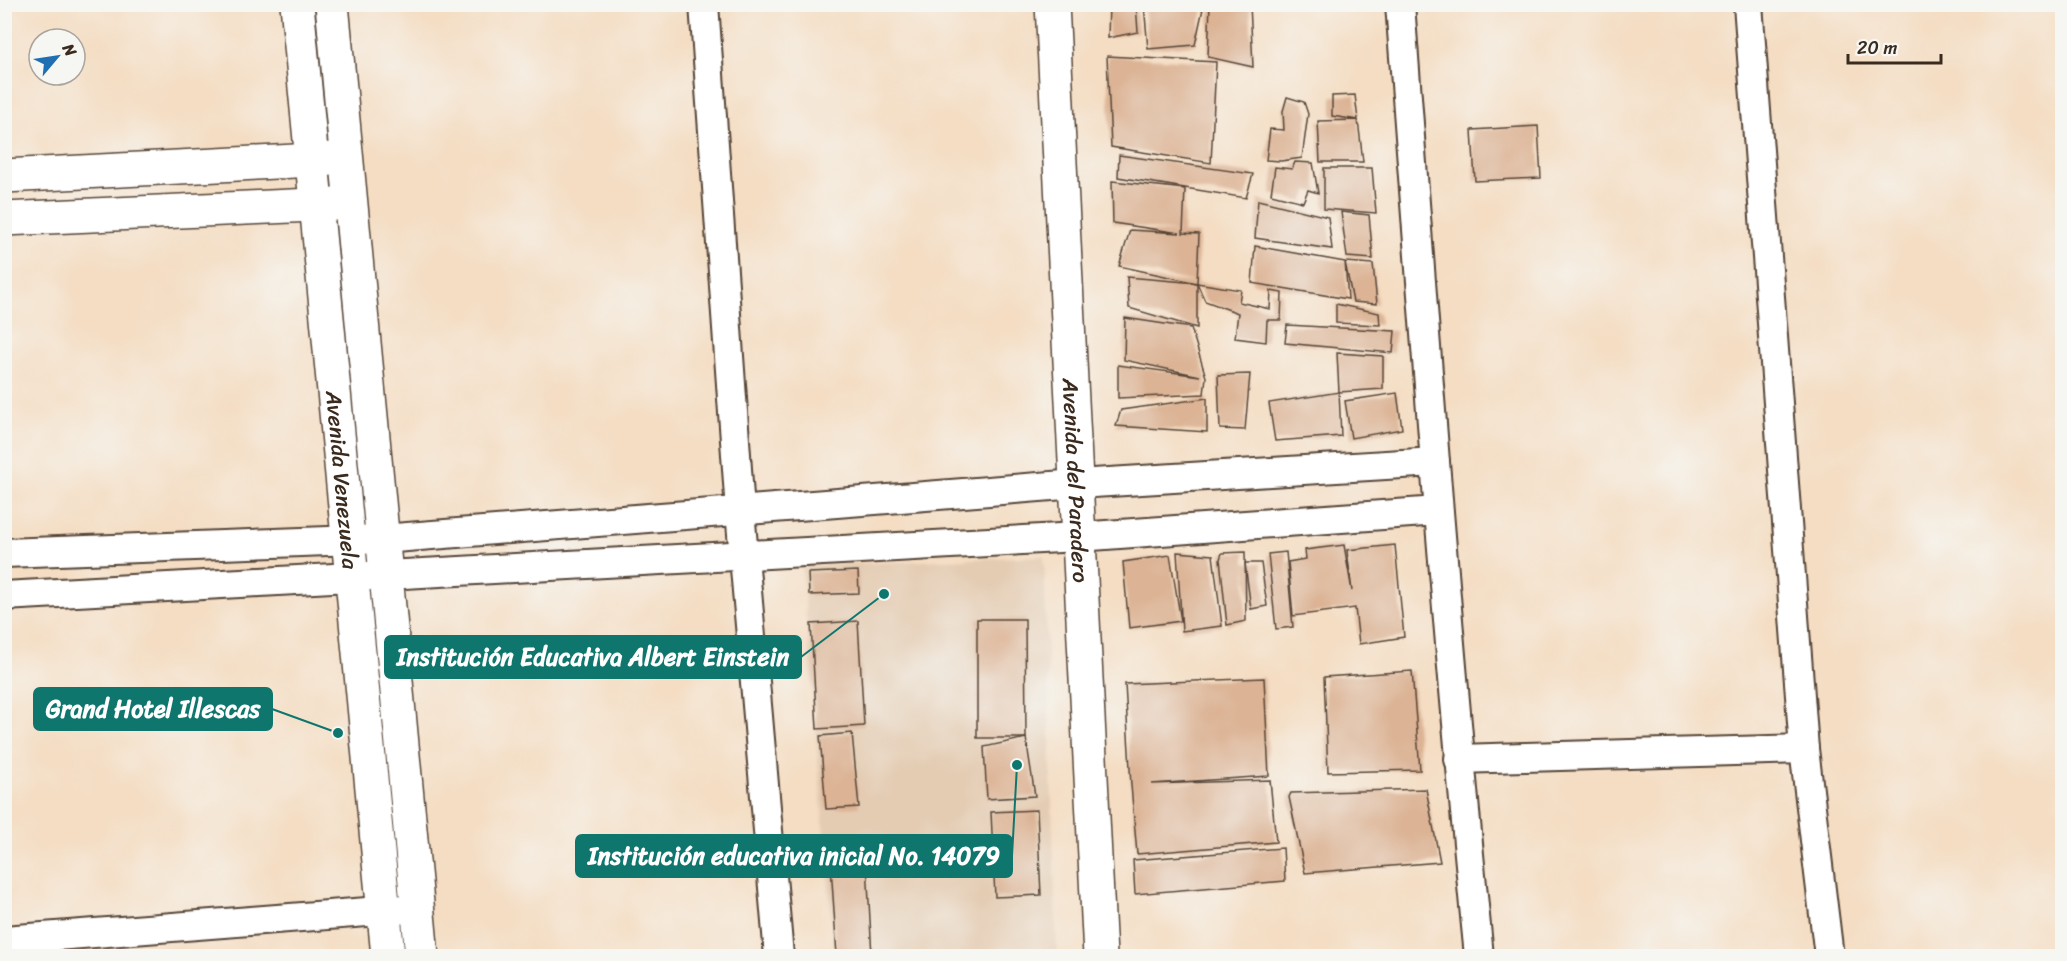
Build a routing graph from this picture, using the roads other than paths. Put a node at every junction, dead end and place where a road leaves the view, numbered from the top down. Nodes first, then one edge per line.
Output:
1 (297, 4) edge
2 (332, 4) edge
3 (704, 4) edge
4 (1052, 4) edge
5 (1400, 4) edge
6 (1748, 4) edge
7 (347, 158) junction
8 (312, 160) junction
9 (4, 176) edge
10 (350, 204) junction
11 (315, 205) junction
12 (4, 219) edge
13 (1435, 462) junction
14 (1077, 484) junction
15 (740, 511) junction
16 (1438, 512) junction
17 (1078, 537) junction
18 (348, 538) junction
19 (382, 538) junction
20 (4, 553) edge
21 (744, 556) junction
22 (385, 575) junction
23 (351, 577) junction
24 (4, 596) edge
25 (1804, 749) junction
26 (1459, 759) junction
27 (417, 908) junction
28 (384, 910) junction
29 (4, 940) edge
30 (388, 957) edge
31 (422, 957) edge
32 (779, 957) edge
33 (1100, 957) edge
34 (1479, 957) edge
35 (1829, 957) edge

1 - 8 street, Avenida Venezuela
2 - 7 street, Avenida Venezuela
3 - 15 street
4 - 14 street, Avenida del Paradero
5 - 13 street
6 - 25 street
7 - 8 street
7 - 10 street, Avenida Venezuela
8 - 9 street
8 - 11 street, Avenida Venezuela
10 - 11 street
10 - 19 street, Avenida Venezuela
11 - 12 street
11 - 18 street, Avenida Venezuela
13 - 14 street
13 - 16 street
14 - 15 street
14 - 17 street, Avenida del Paradero
15 - 19 street
15 - 21 street
16 - 17 street
16 - 26 street
17 - 21 street
17 - 33 street, Avenida del Paradero
18 - 19 street
18 - 20 street
18 - 23 street, Avenida Venezuela
19 - 22 street, Avenida Venezuela
21 - 22 street
21 - 32 street
22 - 23 street
22 - 27 street, Avenida Venezuela
23 - 24 street
23 - 28 street, Avenida Venezuela
25 - 26 street
25 - 35 street
26 - 34 street
27 - 28 street
27 - 31 street, Avenida Venezuela
28 - 29 street
28 - 30 street, Avenida Venezuela

